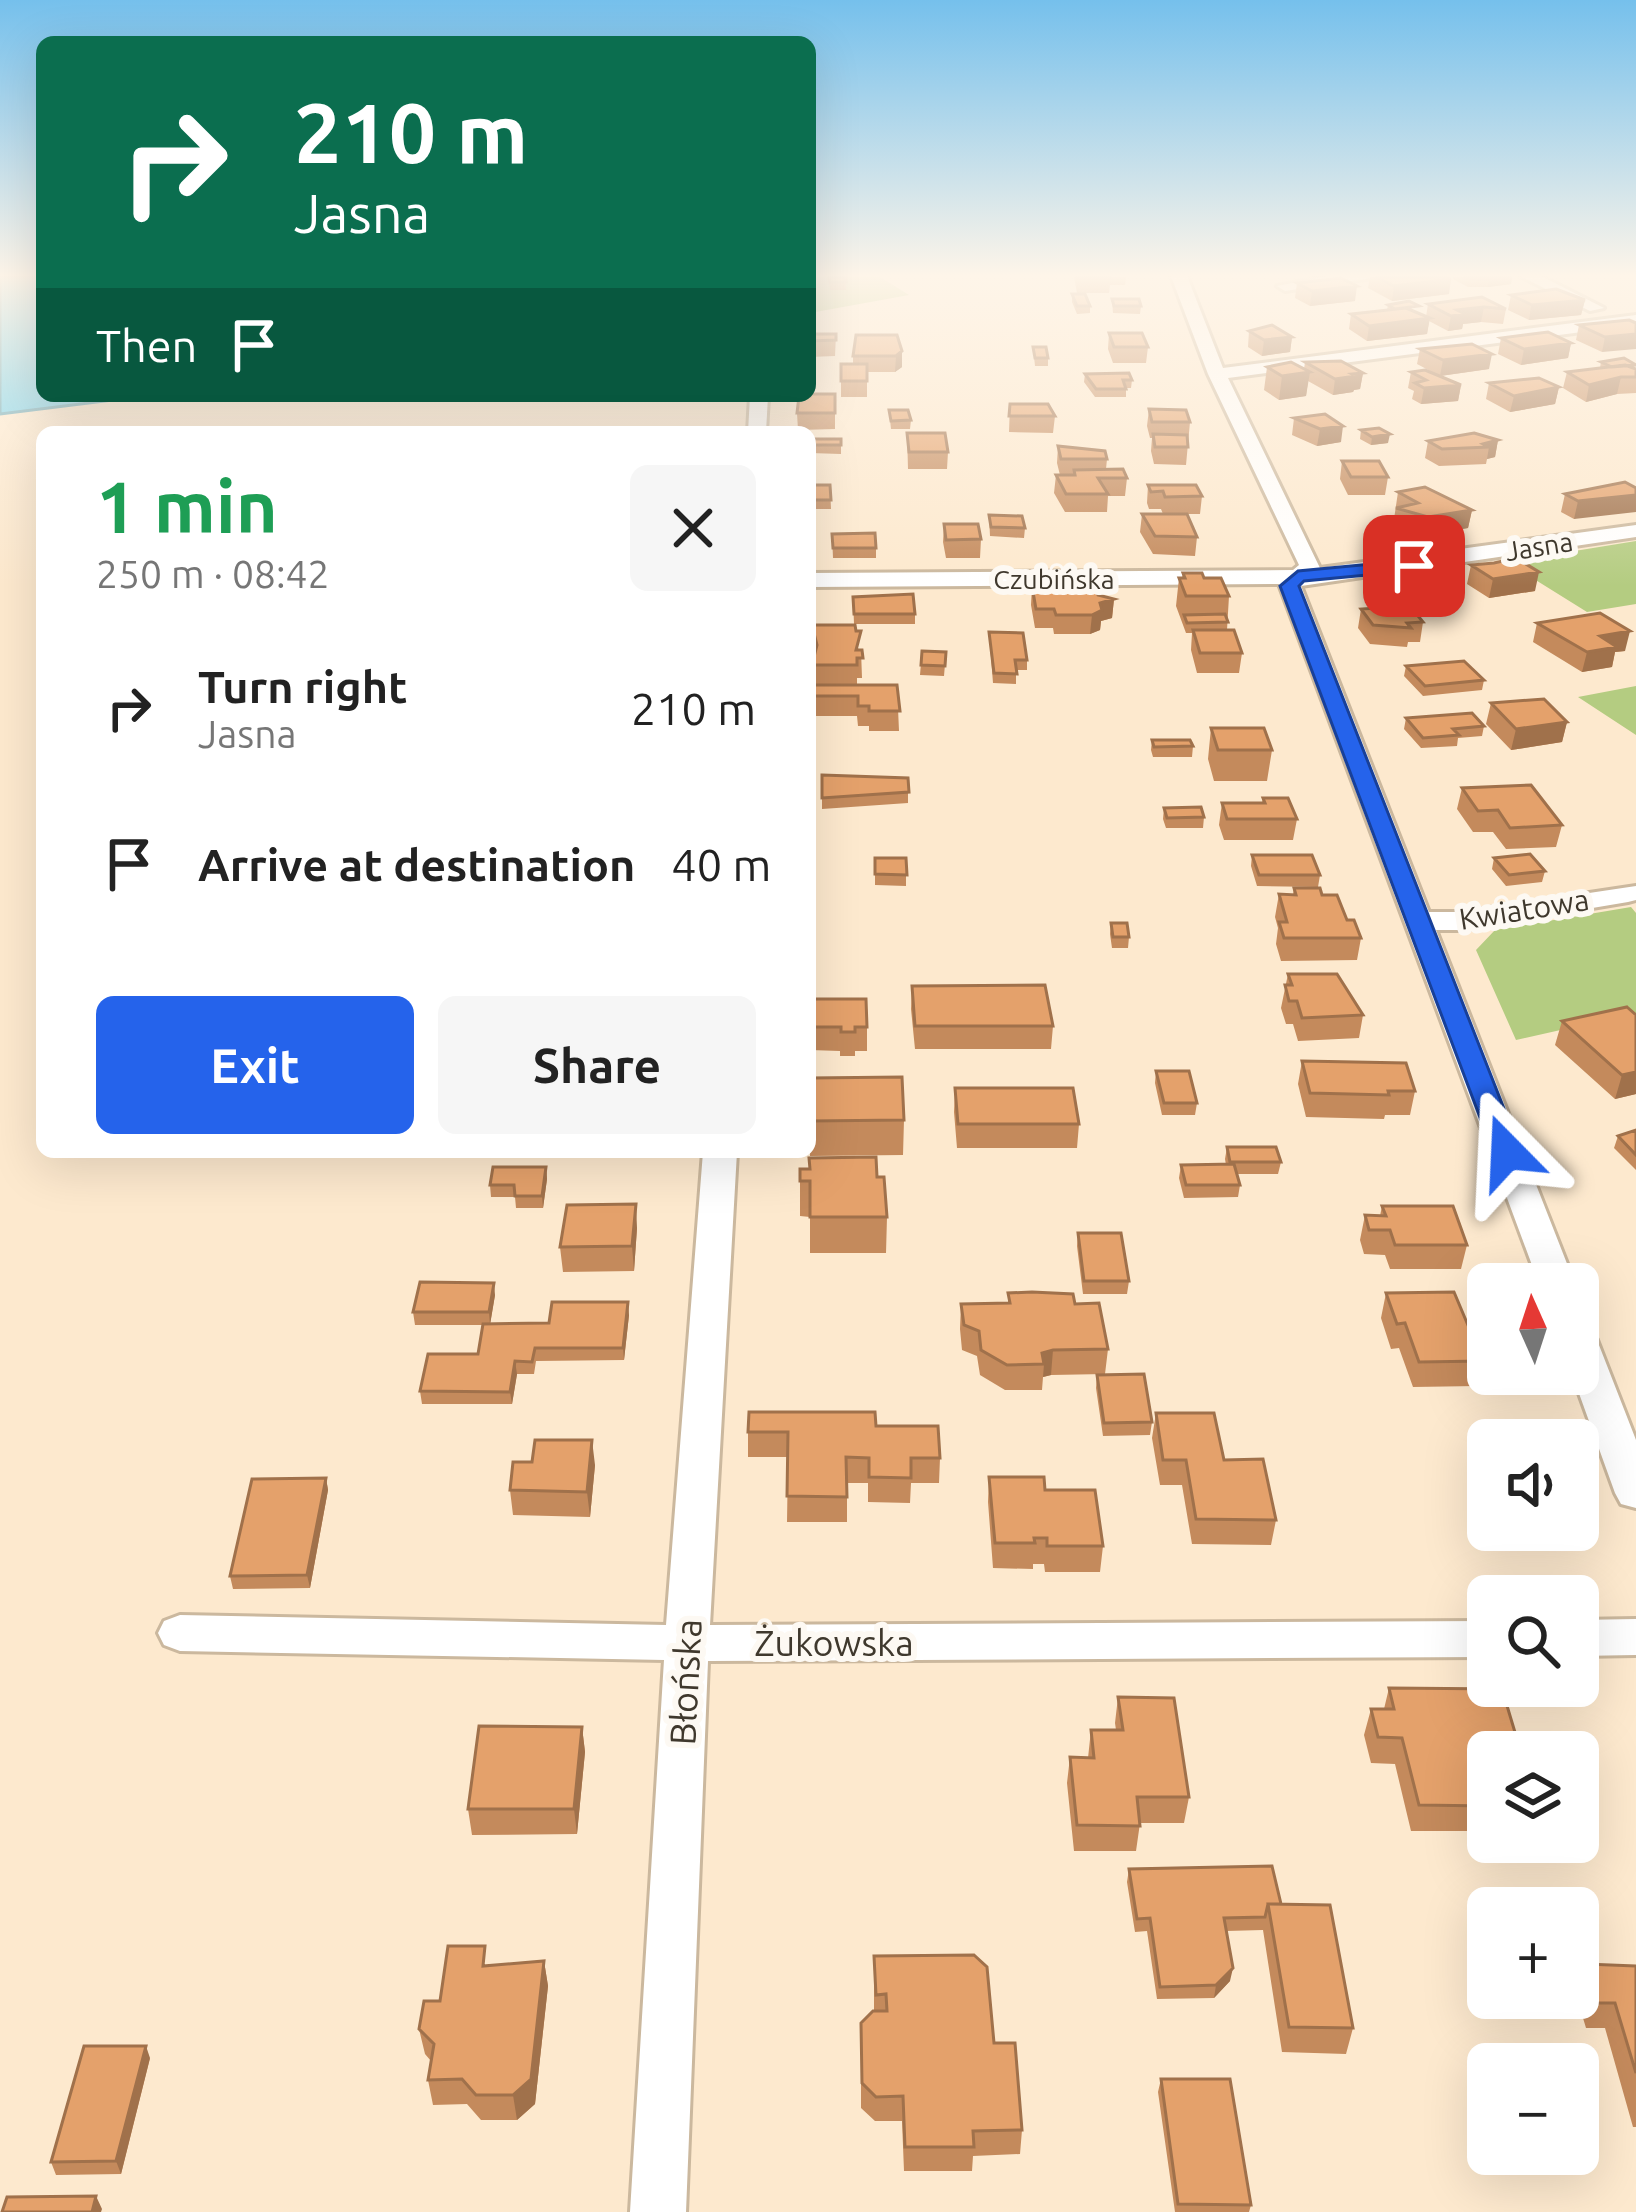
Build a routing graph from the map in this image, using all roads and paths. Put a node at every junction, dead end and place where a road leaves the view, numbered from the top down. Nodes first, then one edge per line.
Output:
1 (1220, 379) edge
2 (1636, 531) edge
3 (1298, 576) junction
4 (816, 580) edge
5 (1628, 893) dead end
6 (1419, 921) junction
7 (720, 1158) edge
8 (1549, 1263) edge
9 (1599, 1395) edge
10 (1636, 1493) edge
11 (180, 1633) dead end
12 (1636, 1637) edge
13 (1599, 1638) edge
14 (1467, 1639) edge
15 (687, 1642) junction
16 (658, 2212) edge

1 - 3 street
2 - 3 street, Jasna
3 - 4 street, Czubińska
3 - 6 street
5 - 6 street, Kwiatowa
6 - 8 street
7 - 15 street, Błońska
9 - 10 street
11 - 15 street, Żukowska
12 - 13 street
14 - 15 street, Żukowska
15 - 16 street, Błońska

